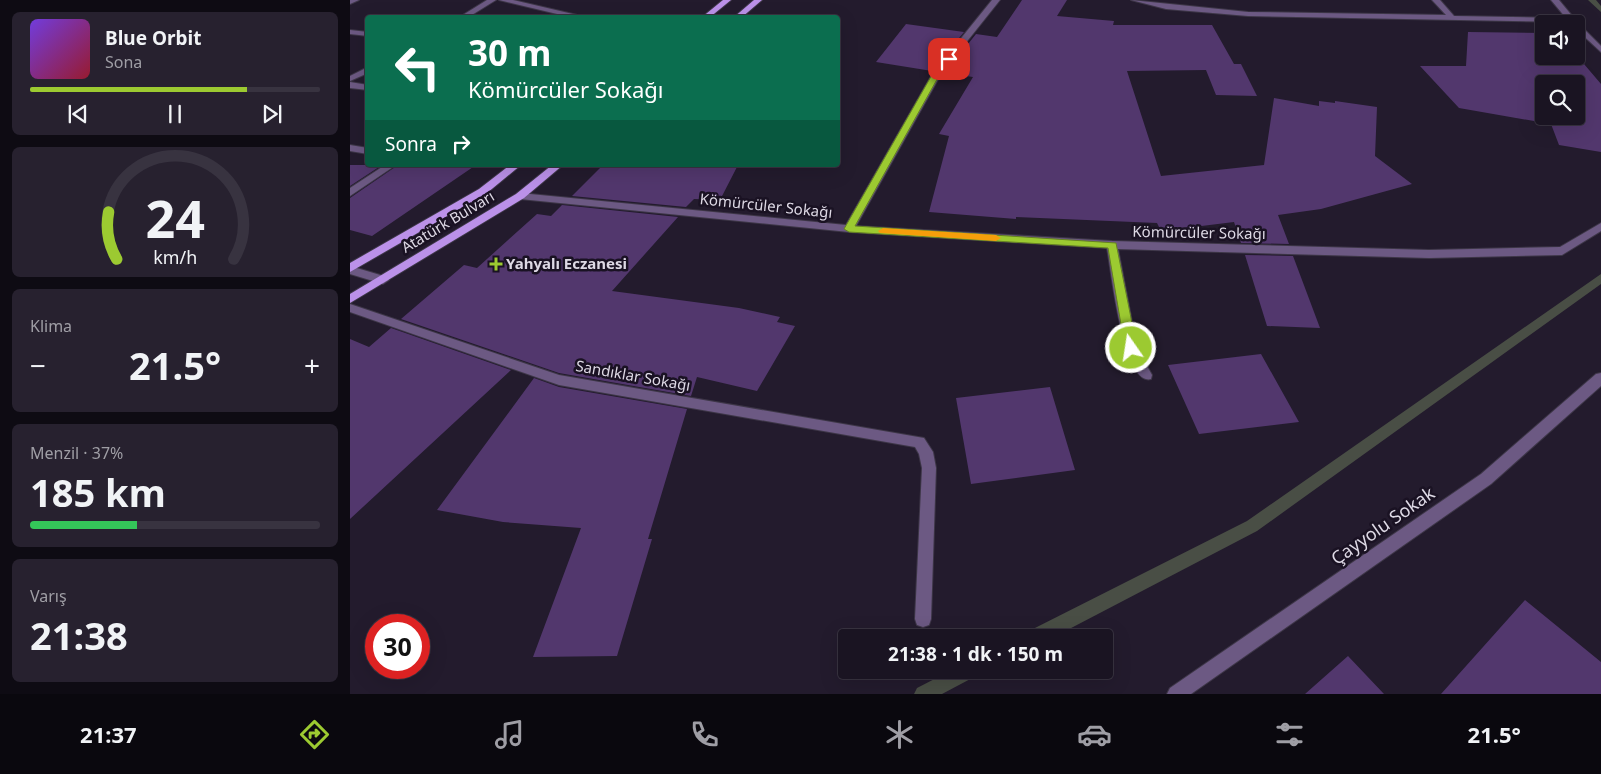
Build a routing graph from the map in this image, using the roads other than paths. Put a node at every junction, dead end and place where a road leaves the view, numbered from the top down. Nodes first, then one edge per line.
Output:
1 (355, 0) edge
2 (492, 0) edge
3 (503, 0) edge
4 (727, 0) edge
5 (758, 0) edge
6 (996, 0) edge
7 (1135, 0) edge
8 (1436, 0) edge
9 (1555, 0) edge
10 (350, 2) edge
11 (466, 15) edge
12 (573, 15) edge
13 (708, 15) edge
14 (740, 15) edge
15 (1567, 15) edge
16 (1452, 19) junction
17 (1535, 22) edge
18 (350, 32) edge
19 (365, 34) edge
20 (1585, 34) edge
21 (1601, 50) edge
22 (365, 71) edge
23 (350, 79) edge
24 (350, 85) edge
25 (365, 88) edge
26 (350, 148) edge
27 (365, 151) edge
28 (388, 167) edge
29 (513, 167) edge
30 (556, 167) edge
31 (350, 193) edge
32 (520, 196) junction
33 (1601, 226) edge
34 (849, 229) junction
35 (1112, 245) junction
36 (350, 269) edge
37 (382, 280) junction
38 (350, 299) edge
39 (350, 308) edge
40 (1146, 375) dead end
41 (1601, 378) edge
42 (922, 619) dead end
43 (1176, 694) edge

1 - 10 street
2 - 11 street
3 - 12 street
4 - 13 main road
5 - 14 main road
6 - 34 street
7 - 16 street
8 - 16 street
9 - 15 street
16 - 17 street
18 - 19 street
20 - 21 street
22 - 23 street
24 - 25 street
26 - 27 street
28 - 31 street
29 - 36 main road, Atatürk Bulvarı
30 - 32 main road, Atatürk Bulvarı
32 - 34 street, Kömürcüler Sokağı
32 - 37 main road, Atatürk Bulvarı
33 - 35 street, Kömürcüler Sokağı
34 - 35 street, Kömürcüler Sokağı
35 - 40 street
36 - 37 street
37 - 38 main road, Atatürk Bulvarı
39 - 42 street, Sandıklar Sokağı
41 - 43 street, Çayyolu Sokak

